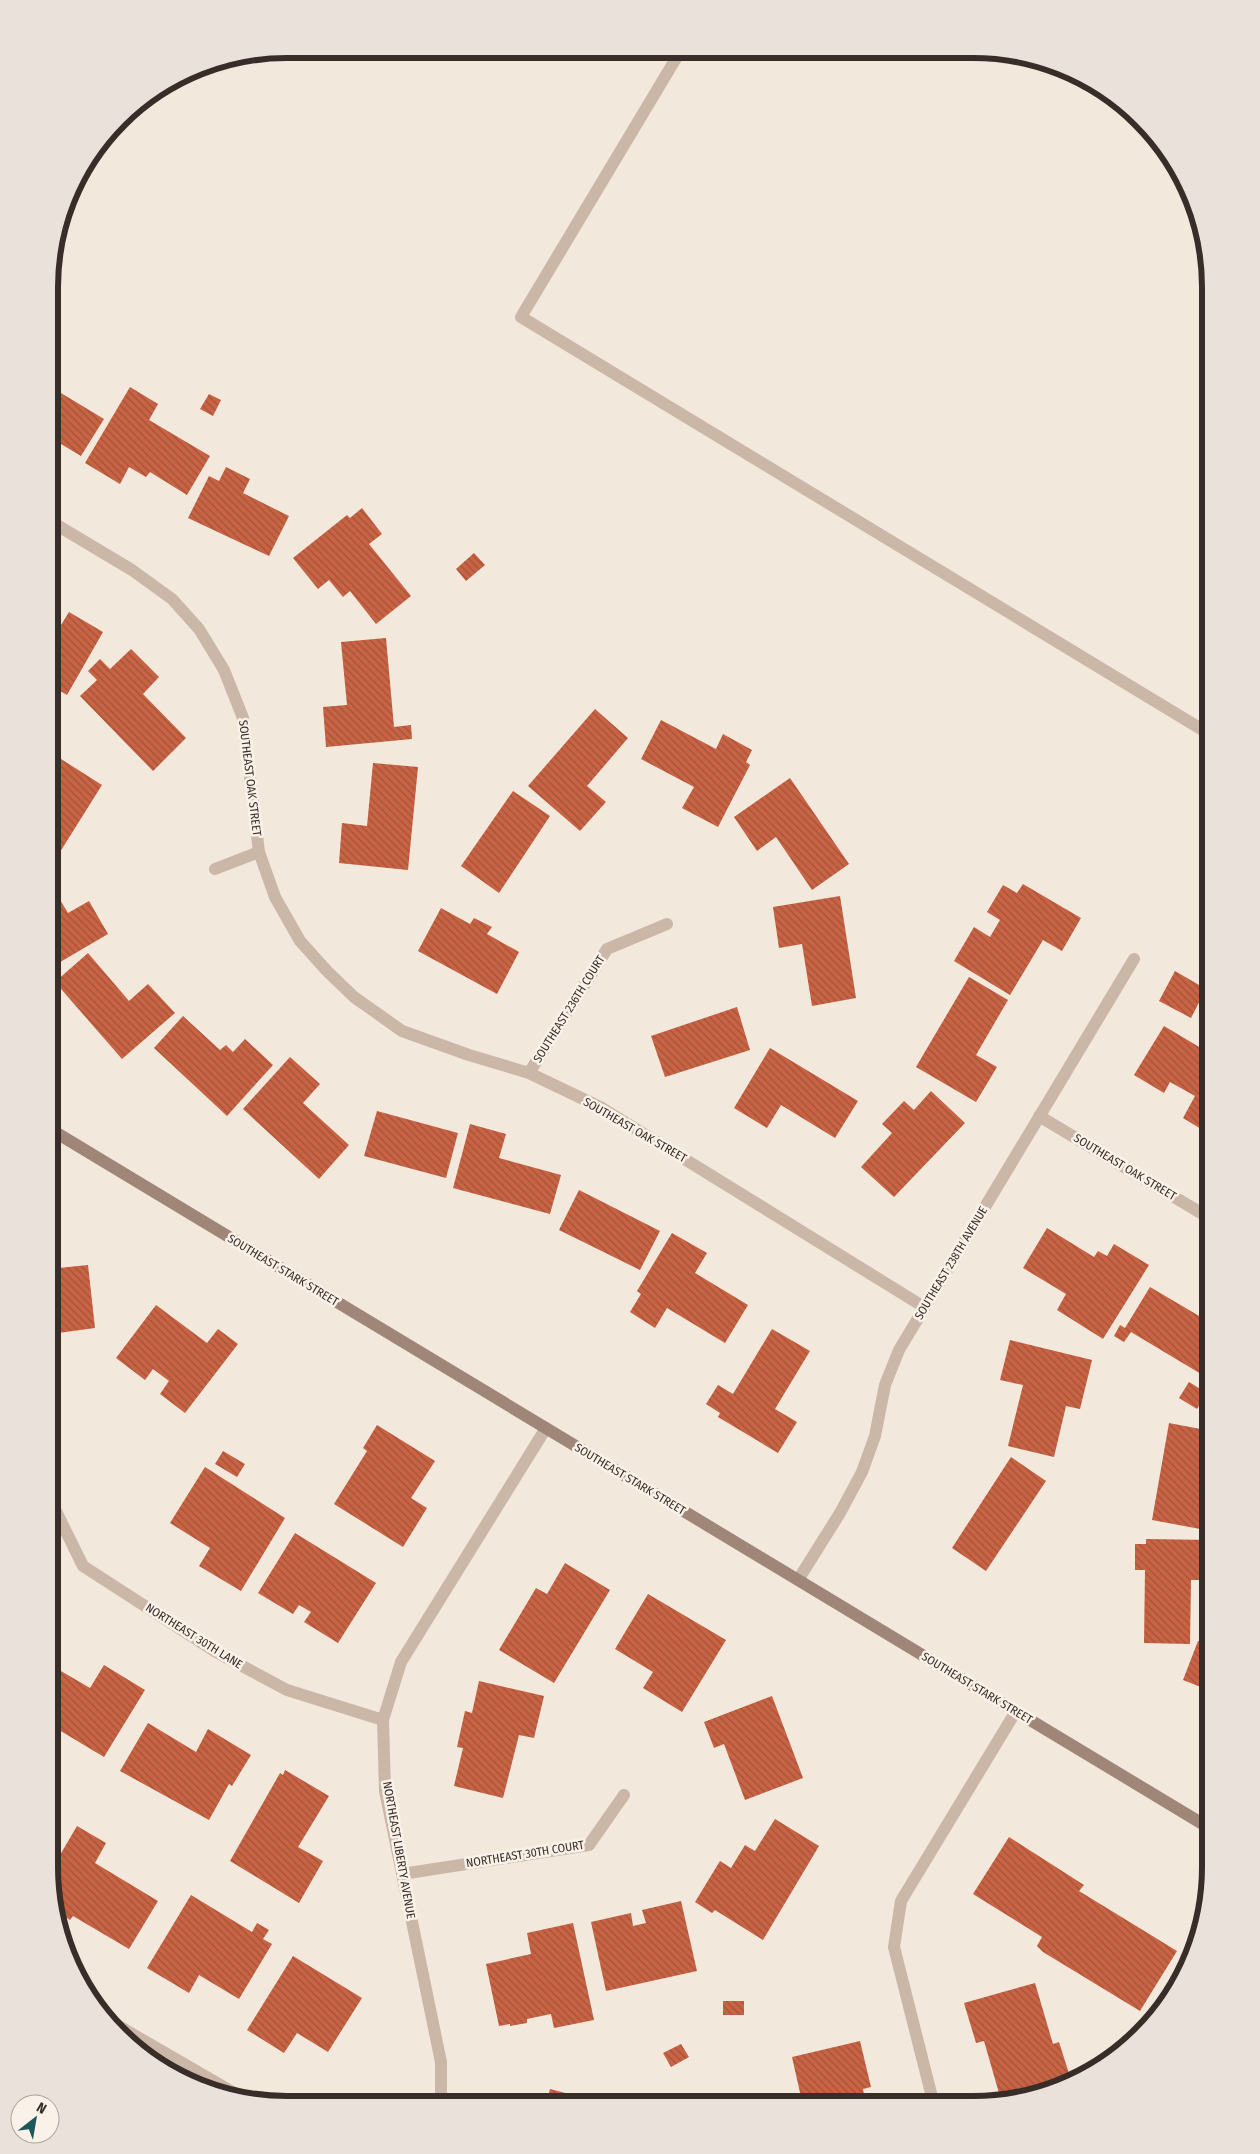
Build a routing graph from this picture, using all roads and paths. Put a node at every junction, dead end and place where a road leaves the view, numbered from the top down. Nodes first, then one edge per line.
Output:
1 (676, 58) edge
2 (58, 526) edge
3 (1202, 730) edge
4 (259, 852) junction
5 (214, 869) dead end
6 (667, 924) dead end
7 (1134, 959) dead end
8 (529, 1073) junction
9 (1039, 1116) junction
10 (58, 1134) edge
11 (1202, 1213) edge
12 (924, 1307) junction
13 (546, 1428) junction
14 (58, 1515) edge
15 (798, 1580) junction
16 (1016, 1711) junction
17 (383, 1720) junction
18 (624, 1795) dead end
19 (1202, 1824) edge
20 (402, 1874) junction
21 (127, 2031) edge
22 (227, 2089) edge
23 (441, 2096) edge
24 (932, 2096) edge

1 - 3 street
2 - 4 street, SOUTHEAST OAK STREET
4 - 5 street, SOUTHEAST OAK STREET
4 - 8 street, SOUTHEAST OAK STREET
6 - 8 street, SOUTHEAST 236TH COURT
7 - 9 street, SOUTHEAST 238TH AVENUE
8 - 12 street, SOUTHEAST OAK STREET
9 - 11 street, SOUTHEAST OAK STREET
9 - 12 street, SOUTHEAST 238TH AVENUE
10 - 13 main road, SOUTHEAST STARK STREET
12 - 15 street, SOUTHEAST 238TH AVENUE
13 - 15 main road, SOUTHEAST STARK STREET
13 - 17 street, NORTHEAST LIBERTY AVENUE
14 - 17 street, NORTHEAST 30TH LANE
15 - 16 main road, SOUTHEAST STARK STREET
16 - 19 main road, SOUTHEAST STARK STREET
16 - 24 street
17 - 20 street, NORTHEAST LIBERTY AVENUE
18 - 20 street, NORTHEAST 30TH COURT
20 - 23 street, NORTHEAST LIBERTY AVENUE
21 - 22 street

